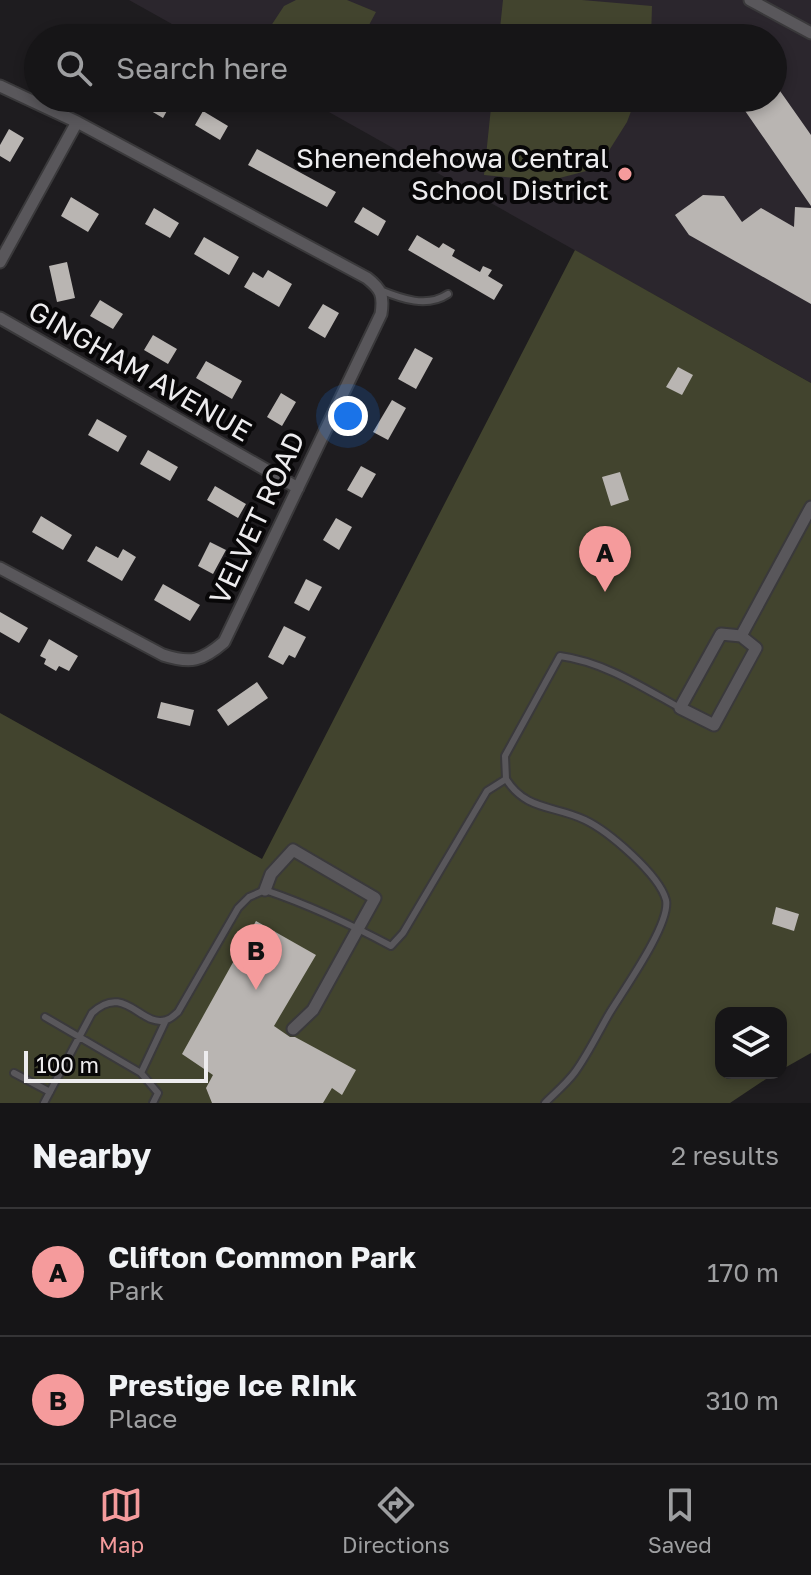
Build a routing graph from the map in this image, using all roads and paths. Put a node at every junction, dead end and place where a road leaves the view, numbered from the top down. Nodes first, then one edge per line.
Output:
1 (750, 0) edge
2 (811, 33) edge
3 (0, 86) edge
4 (24, 97) edge
5 (56, 112) edge
6 (77, 122) junction
7 (0, 262) edge
8 (448, 294) dead end
9 (382, 296) junction
10 (0, 318) edge
11 (298, 488) junction
12 (811, 507) edge
13 (0, 568) edge
14 (741, 636) junction
15 (680, 708) junction
16 (506, 779) junction
17 (265, 890) junction
18 (359, 929) junction
19 (45, 1017) dead end
20 (166, 1020) junction
21 (293, 1029) dead end
22 (78, 1037) junction
23 (14, 1073) dead end
24 (141, 1073) junction
25 (50, 1092) junction
26 (44, 1103) edge
27 (153, 1103) edge
28 (545, 1103) edge

1 - 2 street
3 - 4 street
5 - 6 street
6 - 7 street
6 - 9 street
8 - 9 lane
9 - 11 street, VELVET ROAD
10 - 11 street, GINGHAM AVENUE
11 - 13 street, VELVET ROAD
12 - 14 street
14 - 15 street
14 - 15 street
15 - 16 lane
16 - 18 lane
16 - 28 lane
17 - 18 lane
17 - 18 street
17 - 20 lane
18 - 21 street
19 - 22 lane
20 - 22 lane
20 - 24 lane
22 - 24 lane
22 - 25 lane
23 - 25 lane
24 - 27 lane
25 - 26 lane

